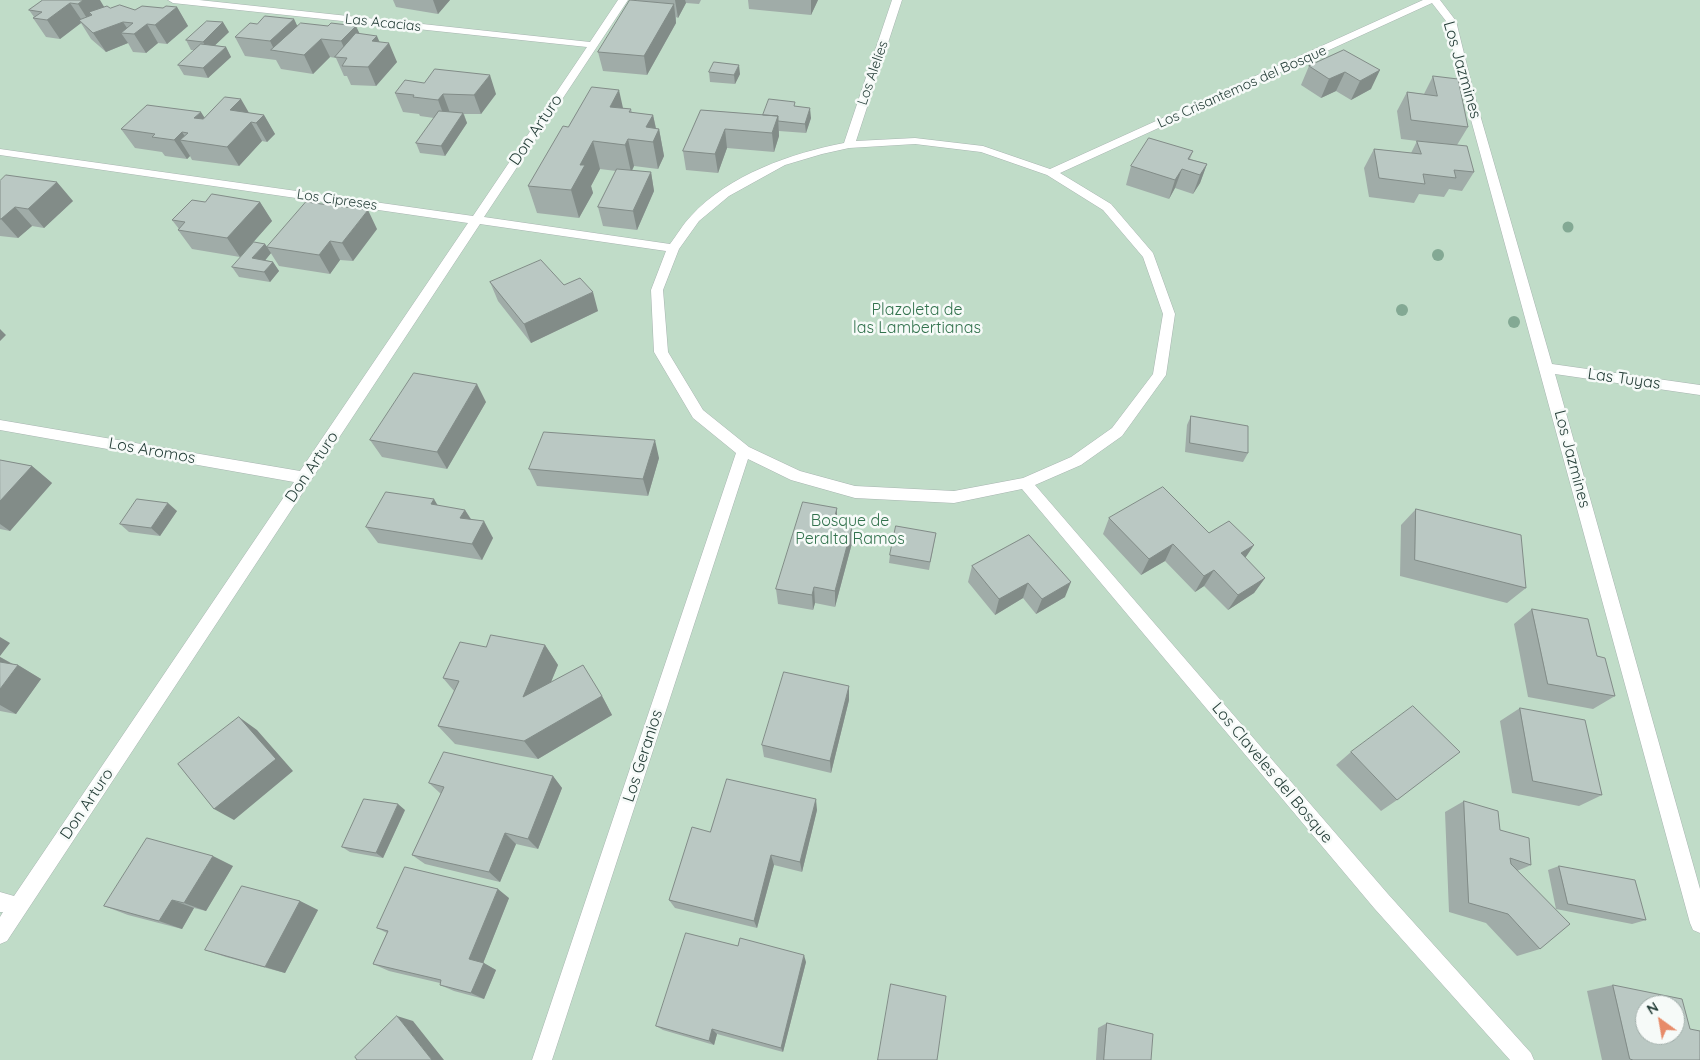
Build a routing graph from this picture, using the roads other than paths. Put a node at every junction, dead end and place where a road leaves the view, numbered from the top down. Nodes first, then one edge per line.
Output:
1 (173, 0) edge
2 (623, 0) edge
3 (897, 0) edge
4 (1433, 0) edge
5 (593, 45) junction
6 (849, 145) junction
7 (0, 152) edge
8 (1051, 173) junction
9 (477, 219) junction
10 (673, 248) junction
11 (1547, 368) junction
12 (1700, 390) edge
13 (0, 425) edge
14 (744, 451) junction
15 (305, 478) junction
16 (1024, 483) junction
17 (9, 904) edge
18 (1700, 923) edge
19 (0, 934) edge
20 (542, 1060) edge
21 (1524, 1060) edge

1 - 5 street, Las Acacias
2 - 5 street, Don Arturo
3 - 6 street, Los Alelíes
4 - 8 street, Los Crisantemos del Bosque
4 - 11 street, Los Jazmines
5 - 9 street, Don Arturo
6 - 8 street
6 - 10 street
7 - 9 street, Los Cipreses
8 - 16 street
9 - 10 street, Los Cipreses
9 - 15 street, Don Arturo
10 - 14 street
11 - 12 street, Las Tuyas
11 - 18 street, Los Jazmines
13 - 15 street, Los Aromos
14 - 16 street
14 - 20 street, Los Geranios
15 - 17 street, Don Arturo
16 - 21 street, Los Claveles del Bosque
17 - 19 street, Don Arturo

